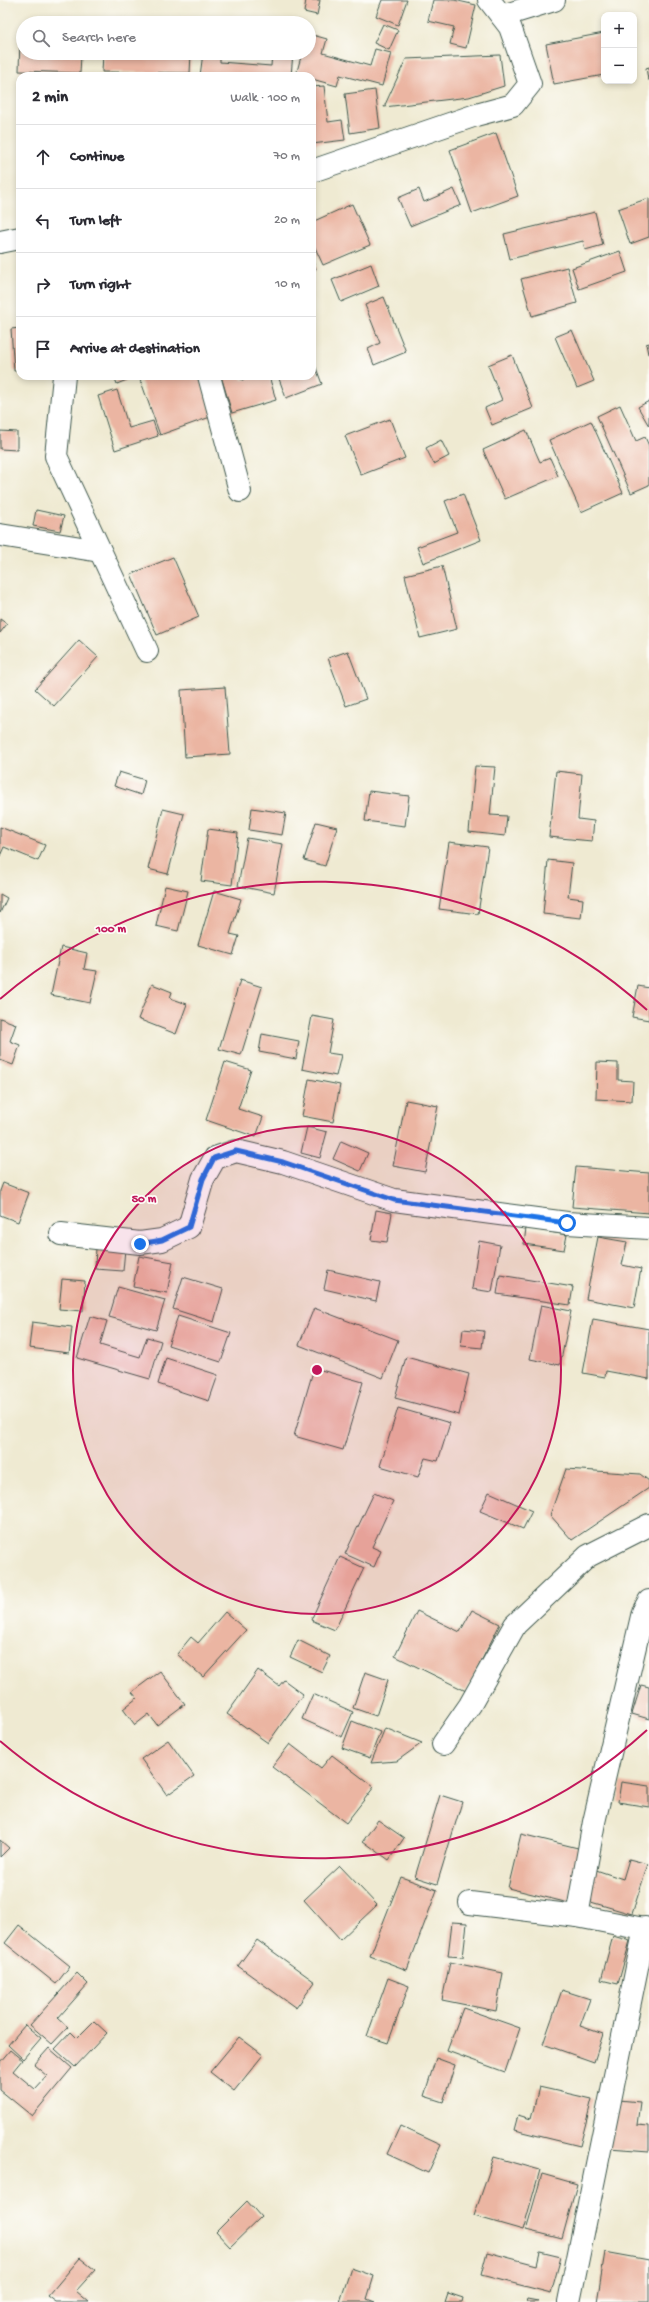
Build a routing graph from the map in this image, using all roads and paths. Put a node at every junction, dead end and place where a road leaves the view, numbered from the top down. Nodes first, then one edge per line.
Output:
1 (554, 0) edge
2 (495, 8) edge
3 (316, 170) edge
4 (16, 239) edge
5 (0, 242) edge
6 (64, 380) edge
7 (210, 380) edge
8 (240, 490) dead end
9 (0, 535) edge
10 (100, 551) junction
11 (147, 651) dead end
12 (649, 1228) edge
13 (61, 1234) dead end
14 (649, 1525) edge
15 (649, 1601) edge
16 (443, 1744) dead end
17 (470, 1903) dead end
18 (577, 1916) junction
19 (647, 1929) edge
20 (570, 2302) edge

1 - 2 street
2 - 3 street
4 - 5 street
6 - 10 street
7 - 8 street
9 - 10 street
10 - 11 street
12 - 13 street
14 - 16 street
15 - 18 street
17 - 18 street
18 - 19 street
19 - 20 street

